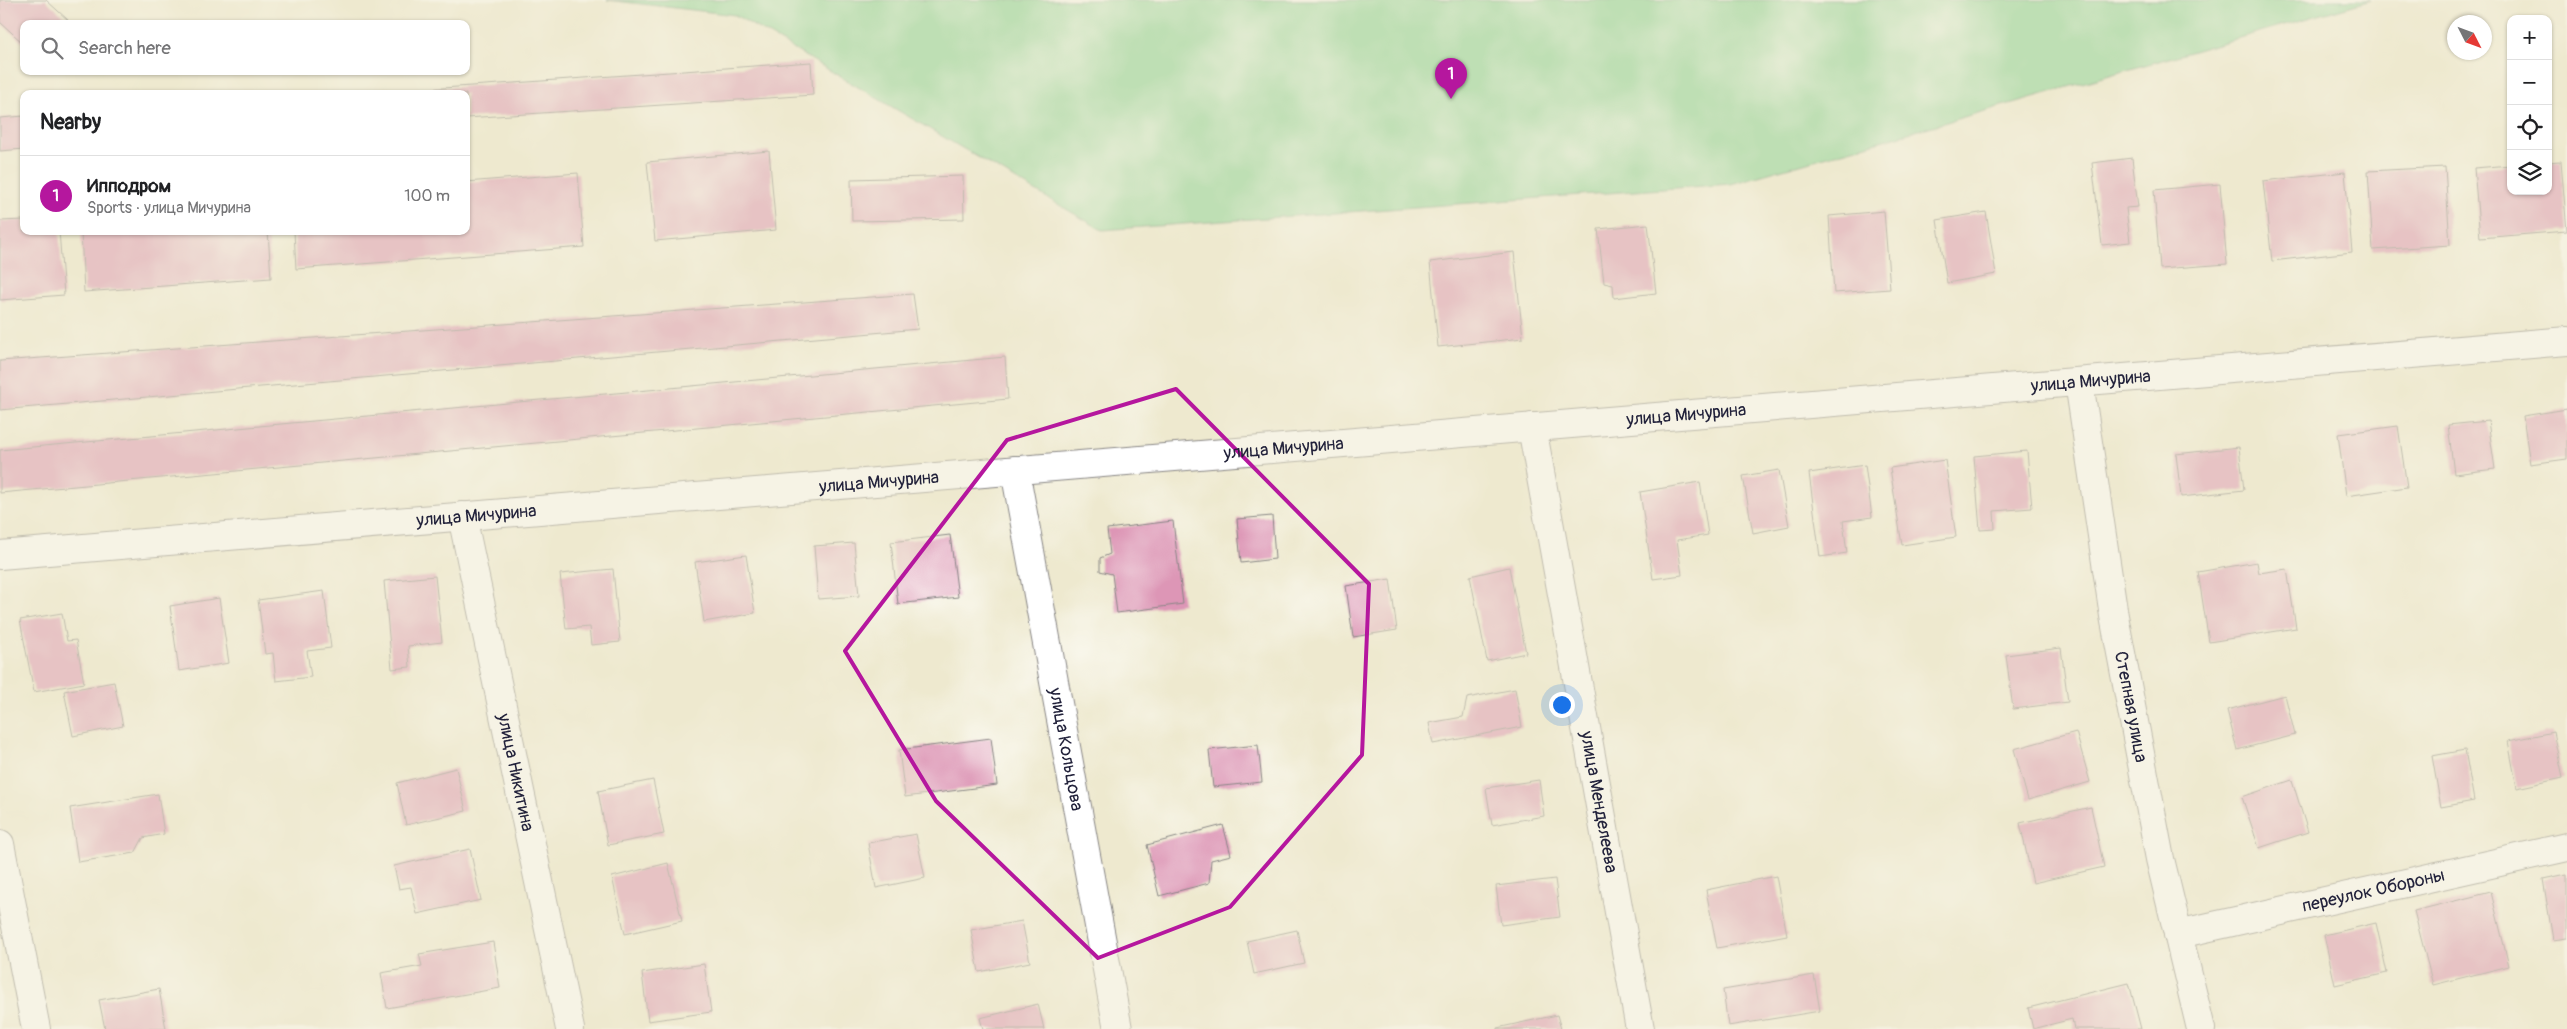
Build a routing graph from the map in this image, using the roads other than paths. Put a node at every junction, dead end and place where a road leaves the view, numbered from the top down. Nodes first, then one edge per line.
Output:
1 (2567, 341) edge
2 (2079, 382) junction
3 (1532, 427) junction
4 (1015, 470) junction
5 (462, 516) junction
6 (0, 554) edge
7 (0, 844) edge
8 (2567, 846) edge
9 (2178, 934) junction
10 (36, 1029) edge
11 (570, 1029) edge
12 (1118, 1029) edge
13 (1640, 1029) edge
14 (2201, 1029) edge

1 - 2 street, улица Мичурина
2 - 3 street, улица Мичурина
2 - 9 street, Степная улица
3 - 4 street, улица Мичурина
3 - 13 street, улица Менделеева
4 - 5 street, улица Мичурина
4 - 12 street, улица Кольцова
5 - 6 street, улица Мичурина
5 - 11 street, улица Никитина
7 - 10 street
8 - 9 street, переулок Обороны
9 - 14 street, Степная улица

